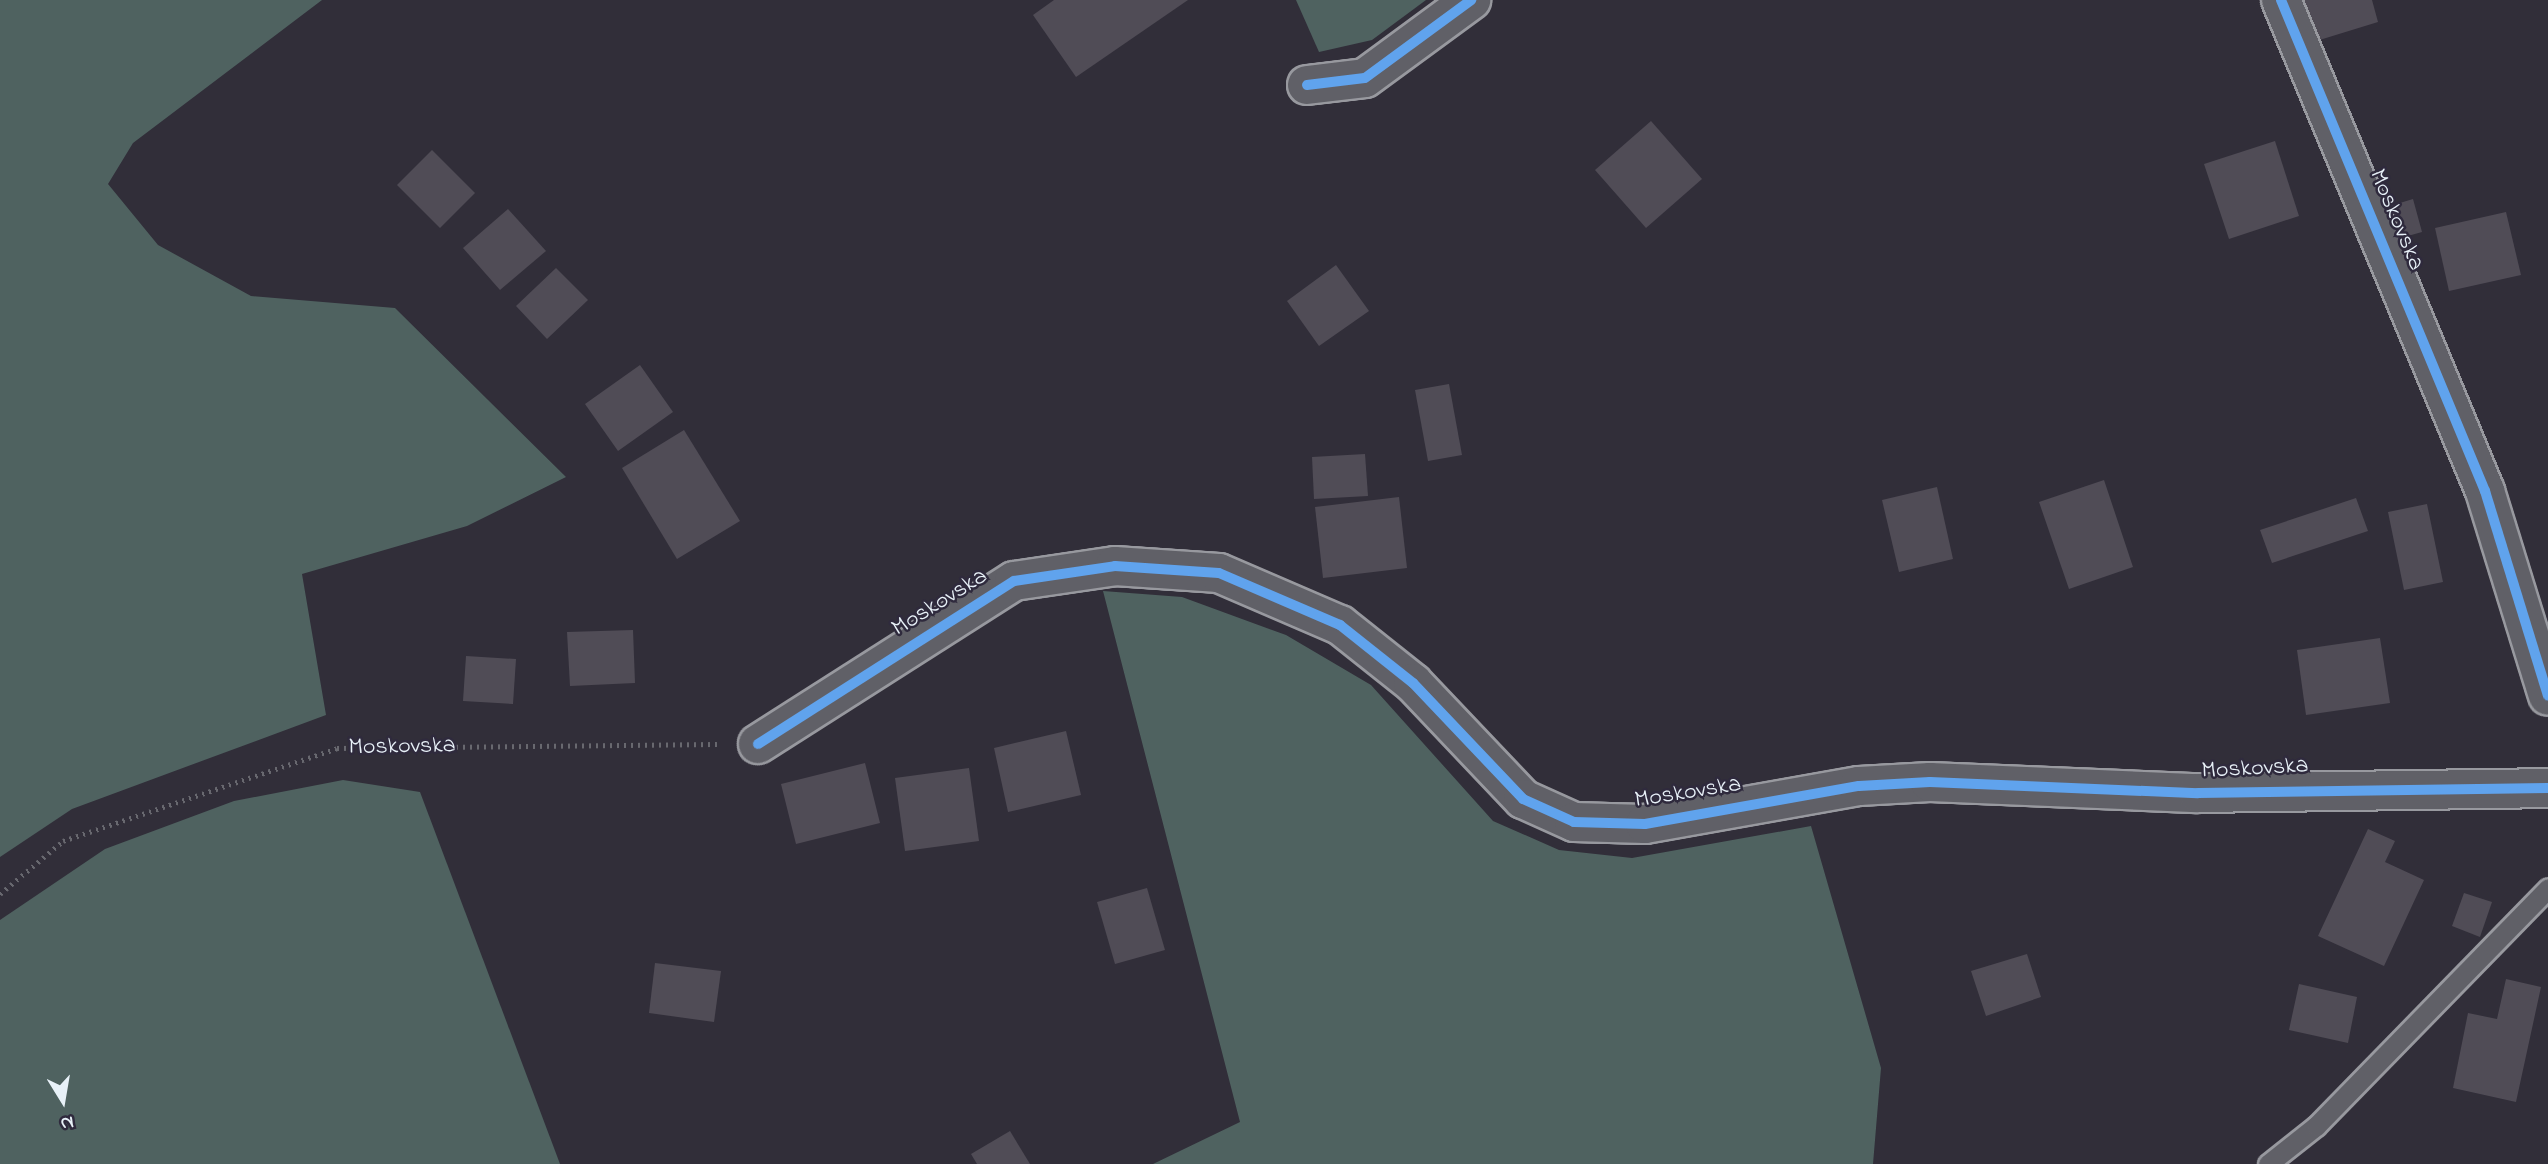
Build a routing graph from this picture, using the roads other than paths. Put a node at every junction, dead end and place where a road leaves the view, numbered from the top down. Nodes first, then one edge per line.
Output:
1 (1471, 0) edge
2 (2281, 0) edge
3 (1307, 85) dead end
4 (2548, 696) edge
5 (758, 744) road end
6 (2548, 788) edge
7 (2548, 888) edge
8 (2268, 1164) edge

1 - 3 street
2 - 4 street, Moskovska
5 - 6 street, Moskovska
7 - 8 lane

